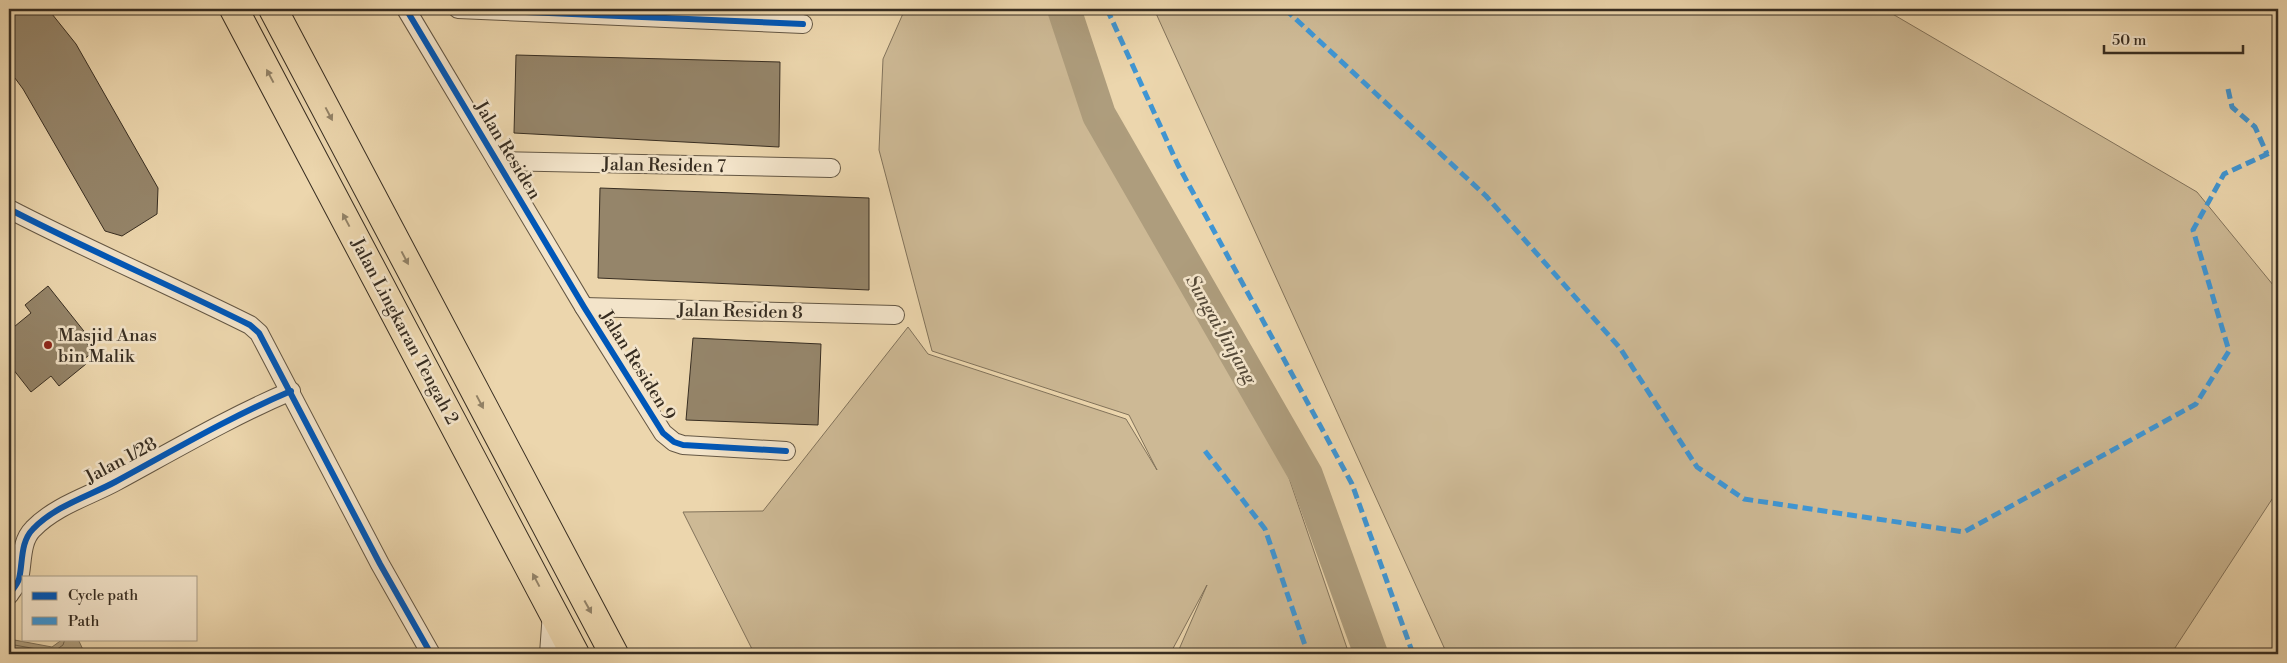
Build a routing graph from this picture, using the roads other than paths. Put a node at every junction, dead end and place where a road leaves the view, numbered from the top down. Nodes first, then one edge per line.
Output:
1 (234, 9) edge
2 (274, 9) edge
3 (406, 9) edge
4 (458, 9) edge
5 (803, 24) dead end
6 (497, 162) junction
7 (831, 168) dead end
8 (9, 209) edge
9 (584, 308) junction
10 (895, 315) dead end
11 (291, 391) junction
12 (786, 451) dead end
13 (9, 595) edge
14 (552, 611) junction
15 (431, 654) edge
16 (549, 654) edge
17 (575, 654) edge
18 (614, 654) edge

14 -> 1 highway, Jalan Lingkaran Tengah 2
2 -> 18 highway, Jalan Lingkaran Tengah 2
3 - 6 street, Jalan Residen
4 - 5 street
6 - 7 street, Jalan Residen 7
6 - 9 street, Jalan Residen
8 - 11 street
9 - 10 street, Jalan Residen 8
9 - 12 street, Jalan Residen 9
11 - 13 street, Jalan 1/28
11 - 15 street
14 - 16 street
14 - 17 highway, Jalan Lingkaran Tengah 2

